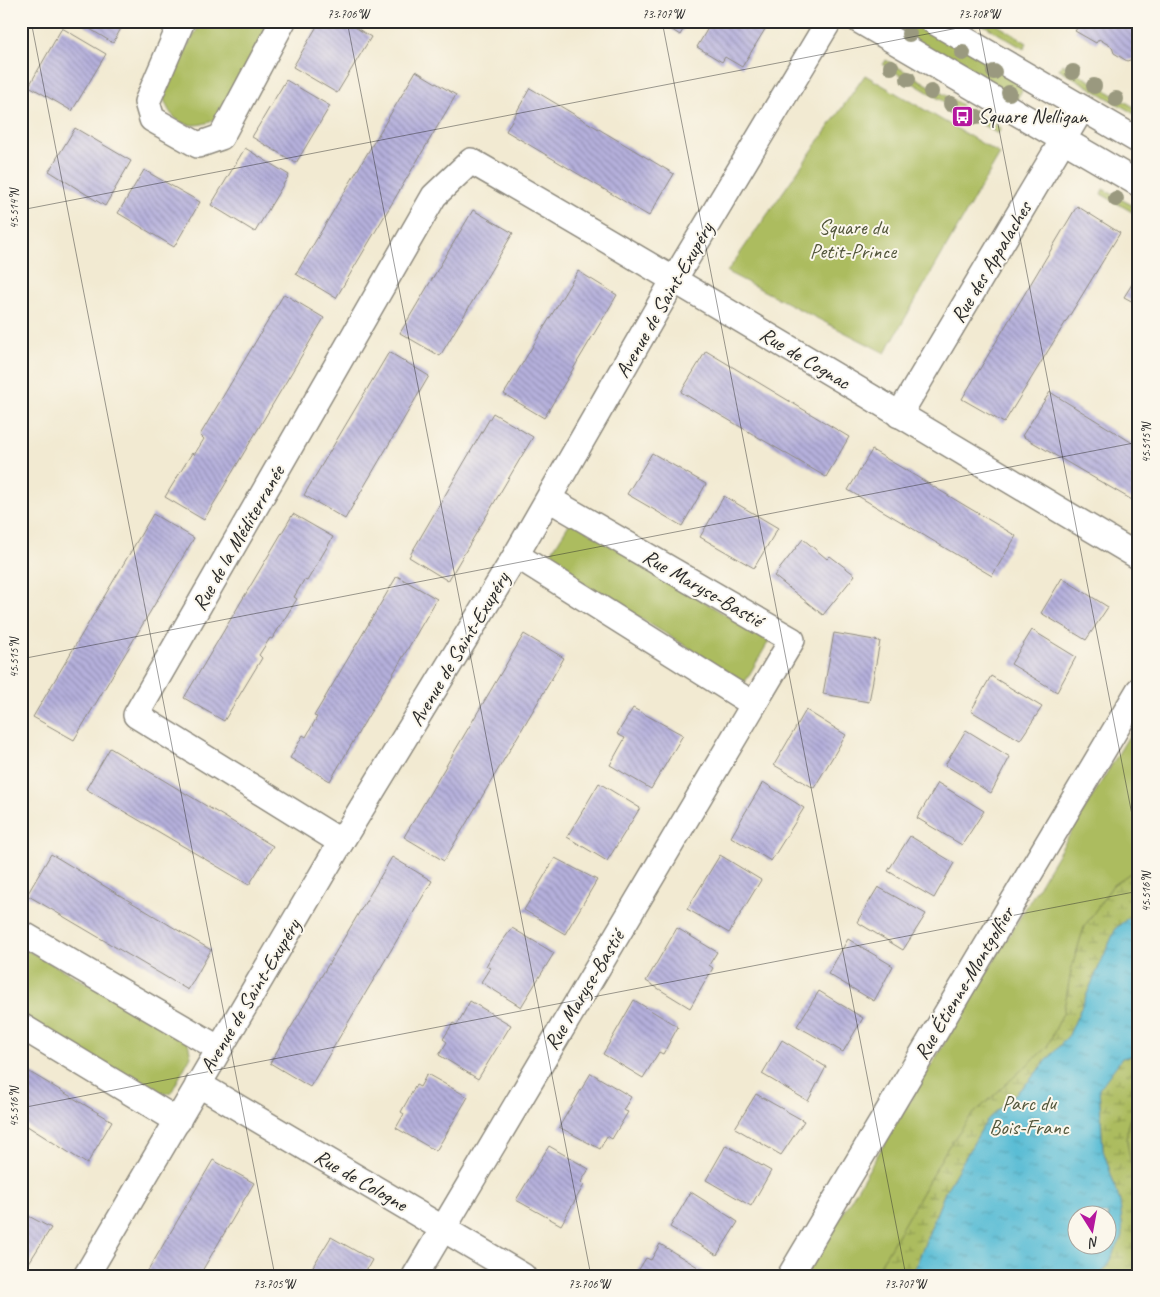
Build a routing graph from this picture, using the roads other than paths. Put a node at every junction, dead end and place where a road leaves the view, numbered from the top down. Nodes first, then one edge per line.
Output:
1 (182, 21) edge
2 (283, 21) edge
3 (829, 21) edge
4 (860, 21) edge
5 (933, 21) edge
6 (1082, 108) junction
7 (1063, 139) junction
8 (1139, 141) edge
9 (471, 161) joint
10 (1139, 184) edge
11 (676, 278) junction
12 (899, 415) junction
13 (549, 499) junction
14 (516, 555) junction
15 (1139, 557) edge
16 (1139, 690) edge
17 (753, 704) junction
18 (341, 842) junction
19 (21, 933) edge
20 (21, 1026) edge
21 (218, 1048) junction
22 (198, 1084) junction
23 (178, 1121) junction
24 (443, 1229) junction
25 (86, 1276) edge
26 (415, 1276) edge
27 (523, 1276) edge
28 (790, 1276) edge

1 - 2 street
3 - 11 street, Avenue de Saint-Exupéry
4 - 7 street
5 - 6 street
6 - 7 street, Rue des Appalaches
6 - 8 street
7 - 10 street
7 - 12 street, Rue des Appalaches
9 - 11 street, Rue de Cognac
9 - 18 street, Rue de la Méditerranée
11 - 12 street, Rue de Cognac
11 - 13 street, Avenue de Saint-Exupéry
12 - 15 street, Rue de Cognac
13 - 14 street, Avenue de Saint-Exupéry
13 - 17 street, Rue Maryse-Bastié
14 - 17 street
14 - 18 street, Avenue de Saint-Exupéry
16 - 28 street, Rue Étienne-Montgolfier
17 - 24 street, Rue Maryse-Bastié
18 - 21 street, Avenue de Saint-Exupéry
19 - 21 street
20 - 23 street
21 - 22 street, Avenue de Saint-Exupéry
22 - 23 street, Avenue de Saint-Exupéry
22 - 24 street, Rue de Cologne
23 - 25 street, Avenue de Saint-Exupéry
24 - 26 street, Rue Maryse-Bastié
24 - 27 street, Rue de Cologne

